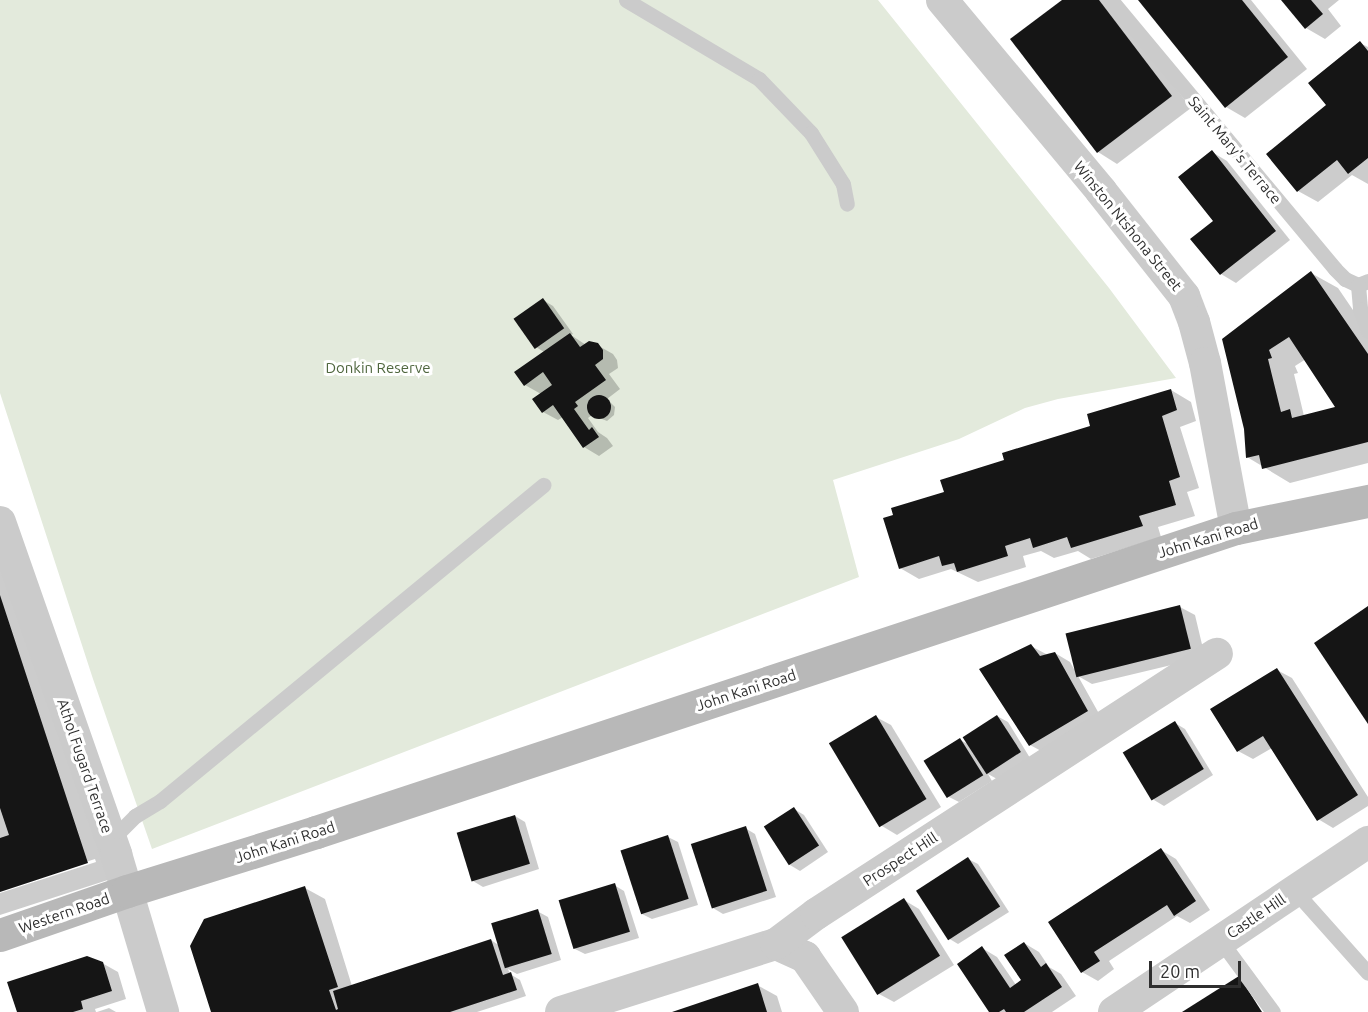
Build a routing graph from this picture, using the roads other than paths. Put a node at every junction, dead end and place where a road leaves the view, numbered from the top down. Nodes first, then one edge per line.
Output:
1 (626, 0) edge
2 (942, 0) edge
3 (1112, 0) edge
4 (847, 204) dead end
5 (1363, 283) edge
6 (1368, 331) edge
7 (544, 485) dead end
8 (1368, 501) edge
9 (0, 522) edge
10 (1236, 528) junction
11 (1217, 654) dead end
12 (111, 840) junction
13 (1368, 842) edge
14 (1294, 890) junction
15 (127, 891) junction
16 (0, 935) edge
17 (1220, 940) junction
18 (776, 944) junction
19 (1368, 973) edge
20 (163, 1012) edge
21 (561, 1012) edge
22 (843, 1012) edge
23 (1114, 1012) edge
24 (1273, 1012) edge

1 - 4 lane
2 - 10 street, Winston Ntshona Street
3 - 5 lane, Saint Mary's Terrace
5 - 6 lane
7 - 12 lane
8 - 10 street, John Kani Road
9 - 12 street, Athol Fugard Terrace
10 - 15 street, John Kani Road
11 - 18 street, Prospect Hill
12 - 15 street, Athol Fugard Terrace
13 - 14 street, Castle Hill
14 - 17 street, Castle Hill
14 - 19 lane
15 - 16 street, Western Road
15 - 20 street, Athol Fugard Terrace
17 - 23 street, Castle Hill
17 - 24 lane
18 - 21 street, Prospect Hill
18 - 22 street

